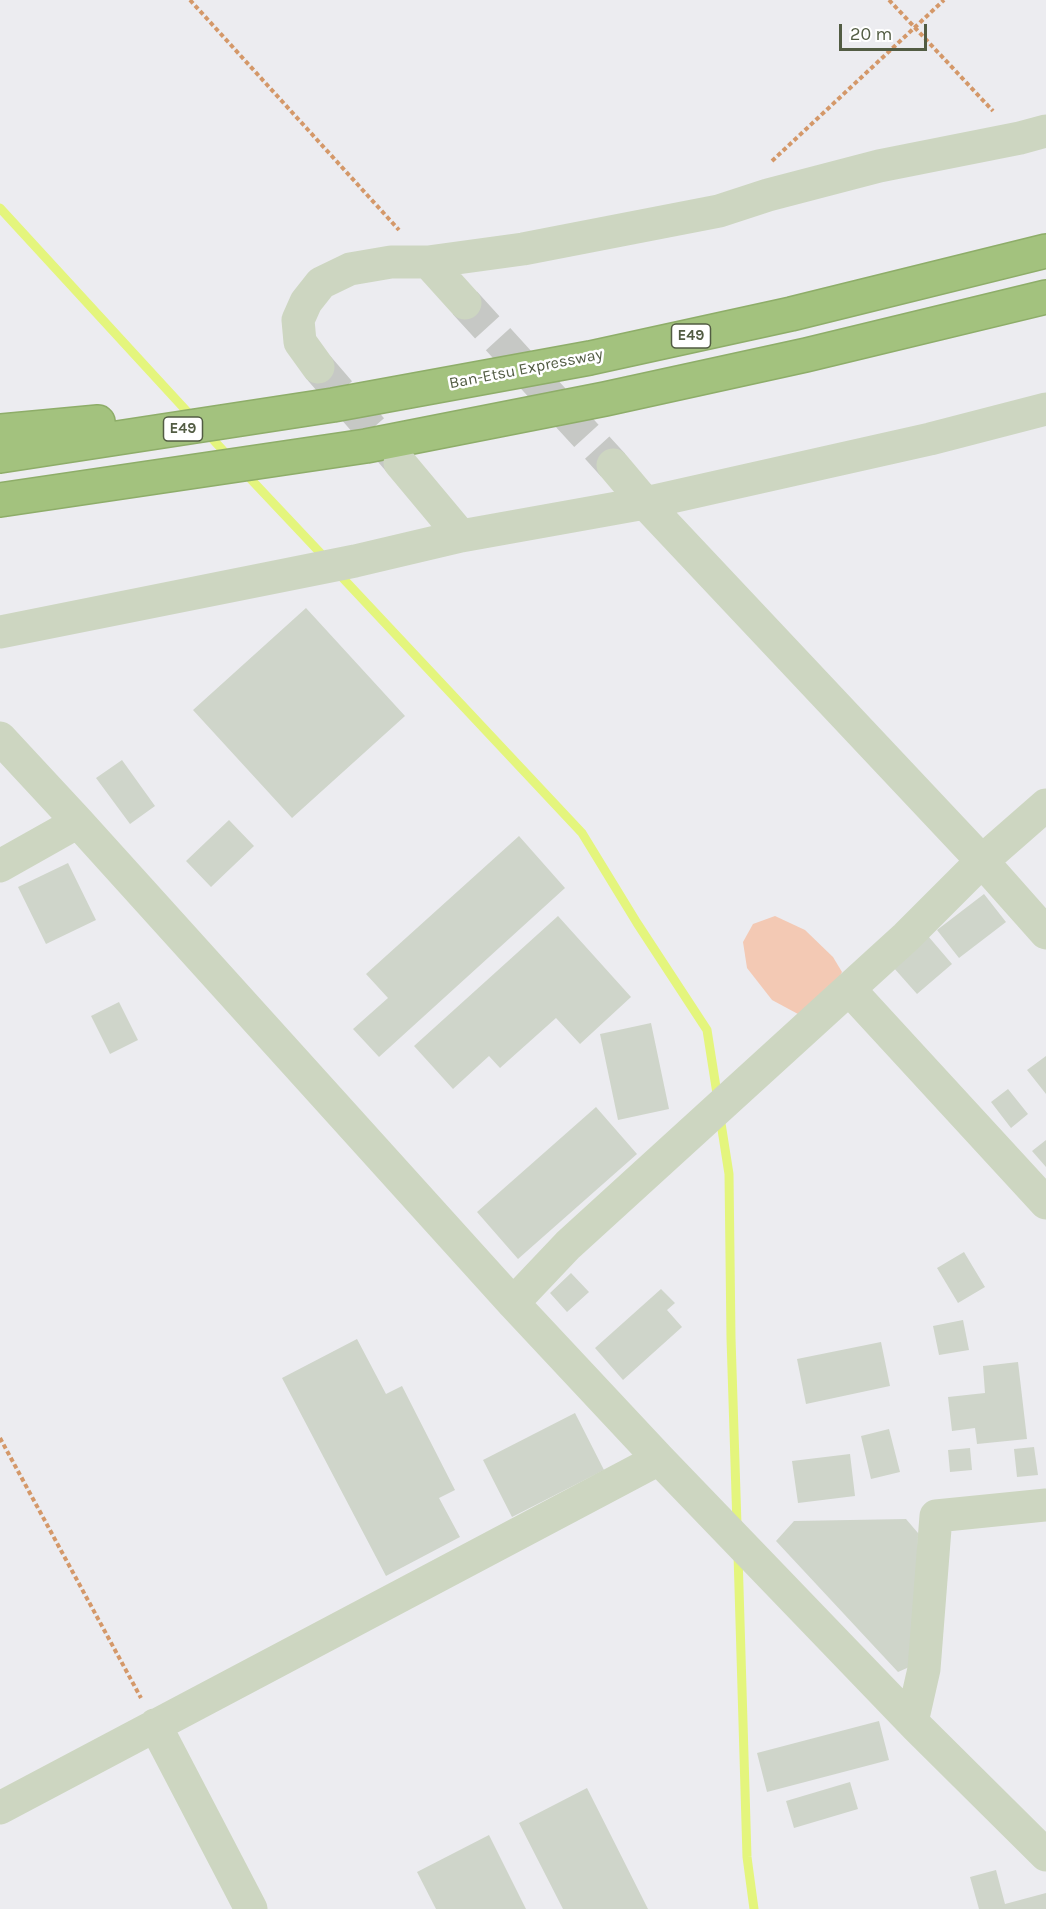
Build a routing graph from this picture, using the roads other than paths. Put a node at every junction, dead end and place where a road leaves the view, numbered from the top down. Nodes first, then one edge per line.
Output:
1 (1033, 135) edge
2 (1046, 251) edge
3 (428, 262) junction
4 (1046, 297) edge
5 (465, 303) tunnel mouth
6 (318, 366) tunnel mouth
7 (1046, 408) edge
8 (19, 437) edge
9 (0, 456) edge
10 (400, 463) tunnel mouth
11 (613, 465) tunnel mouth
12 (0, 500) edge
13 (65, 502) junction
14 (645, 503) junction
15 (0, 524) edge
16 (461, 536) junction
17 (0, 632) edge
18 (0, 738) edge
19 (1046, 806) edge
20 (78, 822) junction
21 (982, 861) junction
22 (0, 866) edge
23 (1046, 933) edge
24 (849, 989) junction
25 (1046, 1203) edge
26 (513, 1303) junction
27 (659, 1459) junction
28 (1046, 1505) edge
29 (912, 1722) junction
30 (155, 1725) junction
31 (0, 1808) edge
32 (1046, 1855) edge
33 (251, 1909) edge

1 - 3 street
2 - 8 highway, Ban-Etsu Expressway / E49
3 - 5 street
3 - 6 street
4 - 13 highway
7 - 14 street
8 - 9 highway, Ban-Etsu Expressway / E49
10 - 16 street
11 - 14 street
12 - 13 highway
13 - 15 highway
14 - 16 street
14 - 21 street
16 - 17 street
18 - 20 street
19 - 21 street
20 - 22 street
20 - 26 street
21 - 23 street
21 - 24 street
24 - 25 street
24 - 26 street
26 - 27 street
27 - 29 street
27 - 30 street
28 - 29 street
29 - 32 street
30 - 31 street
30 - 33 street

